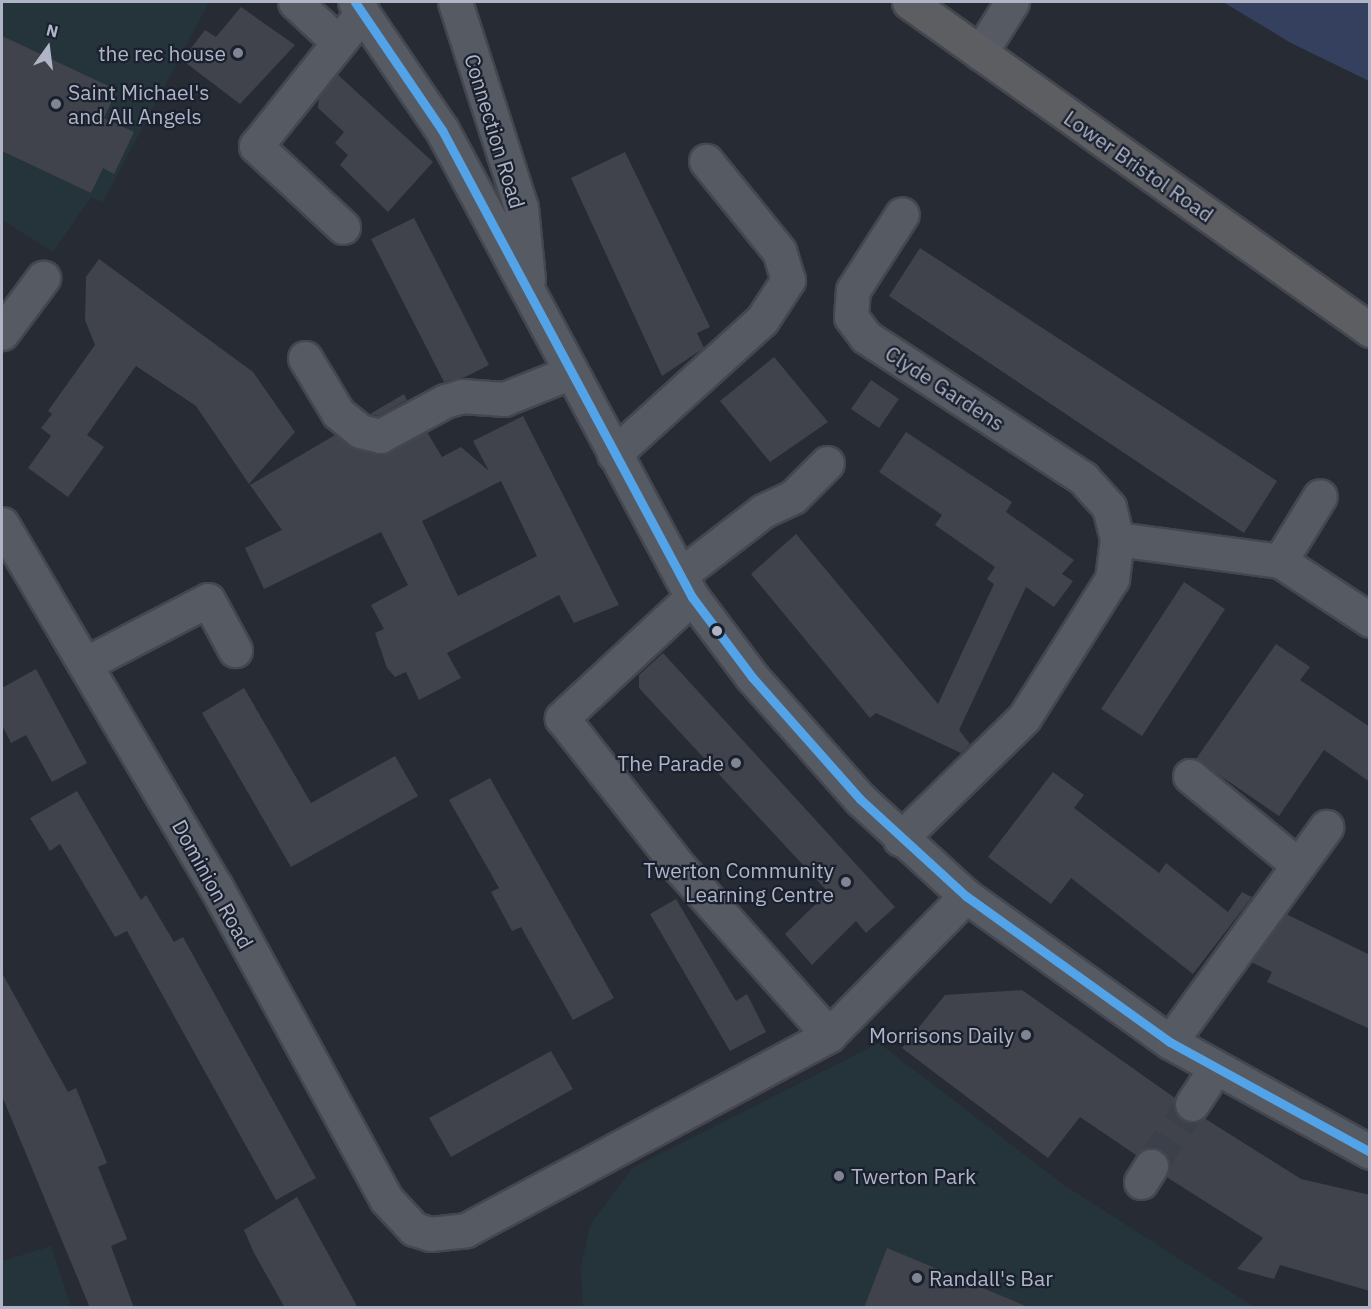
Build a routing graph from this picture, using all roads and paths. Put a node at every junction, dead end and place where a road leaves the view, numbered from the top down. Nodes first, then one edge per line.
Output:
1 (295, 2) edge
2 (455, 2) edge
3 (909, 2) edge
4 (1012, 2) edge
5 (359, 7) edge
6 (338, 42) junction
7 (980, 53) junction
8 (706, 161) dead end
9 (902, 214) dead end
10 (343, 227) dead end
11 (43, 279) dead end
12 (530, 299) junction
13 (1370, 330) edge
14 (2, 333) edge
15 (305, 358) dead end
16 (569, 373) junction
17 (614, 454) junction
18 (827, 463) dead end
19 (1320, 496) dead end
20 (2, 524) edge
21 (1117, 538) junction
22 (1280, 561) junction
23 (686, 586) junction
24 (1370, 620) edge
25 (235, 650) dead end
26 (87, 663) junction
27 (1190, 776) dead end
28 (1326, 827) dead end
29 (900, 840) junction
30 (1298, 865) junction
31 (966, 896) junction
32 (829, 1035) junction
33 (1170, 1042) junction
34 (1215, 1069) junction
35 (1192, 1104) tunnel mouth
36 (1370, 1152) edge

1 - 6 street
2 - 12 street, Connection Road
3 - 7 highway, Lower Bristol Road
4 - 7 street
5 - 6 street
5 - 12 street
6 - 10 street
7 - 13 highway, Lower Bristol Road
8 - 17 street
9 - 21 street, Clyde Gardens
11 - 14 street
12 - 16 street
15 - 16 street
16 - 17 street
17 - 23 street
18 - 23 street
19 - 22 street
20 - 26 street, Dominion Road
21 - 22 street
21 - 29 street, Clyde Gardens
22 - 24 street
23 - 29 street
23 - 32 street
25 - 26 street
26 - 32 street, Dominion Road
27 - 30 street
28 - 30 street
29 - 31 street
30 - 33 street
31 - 32 street
31 - 33 street
33 - 34 street
34 - 35 street
34 - 36 street

